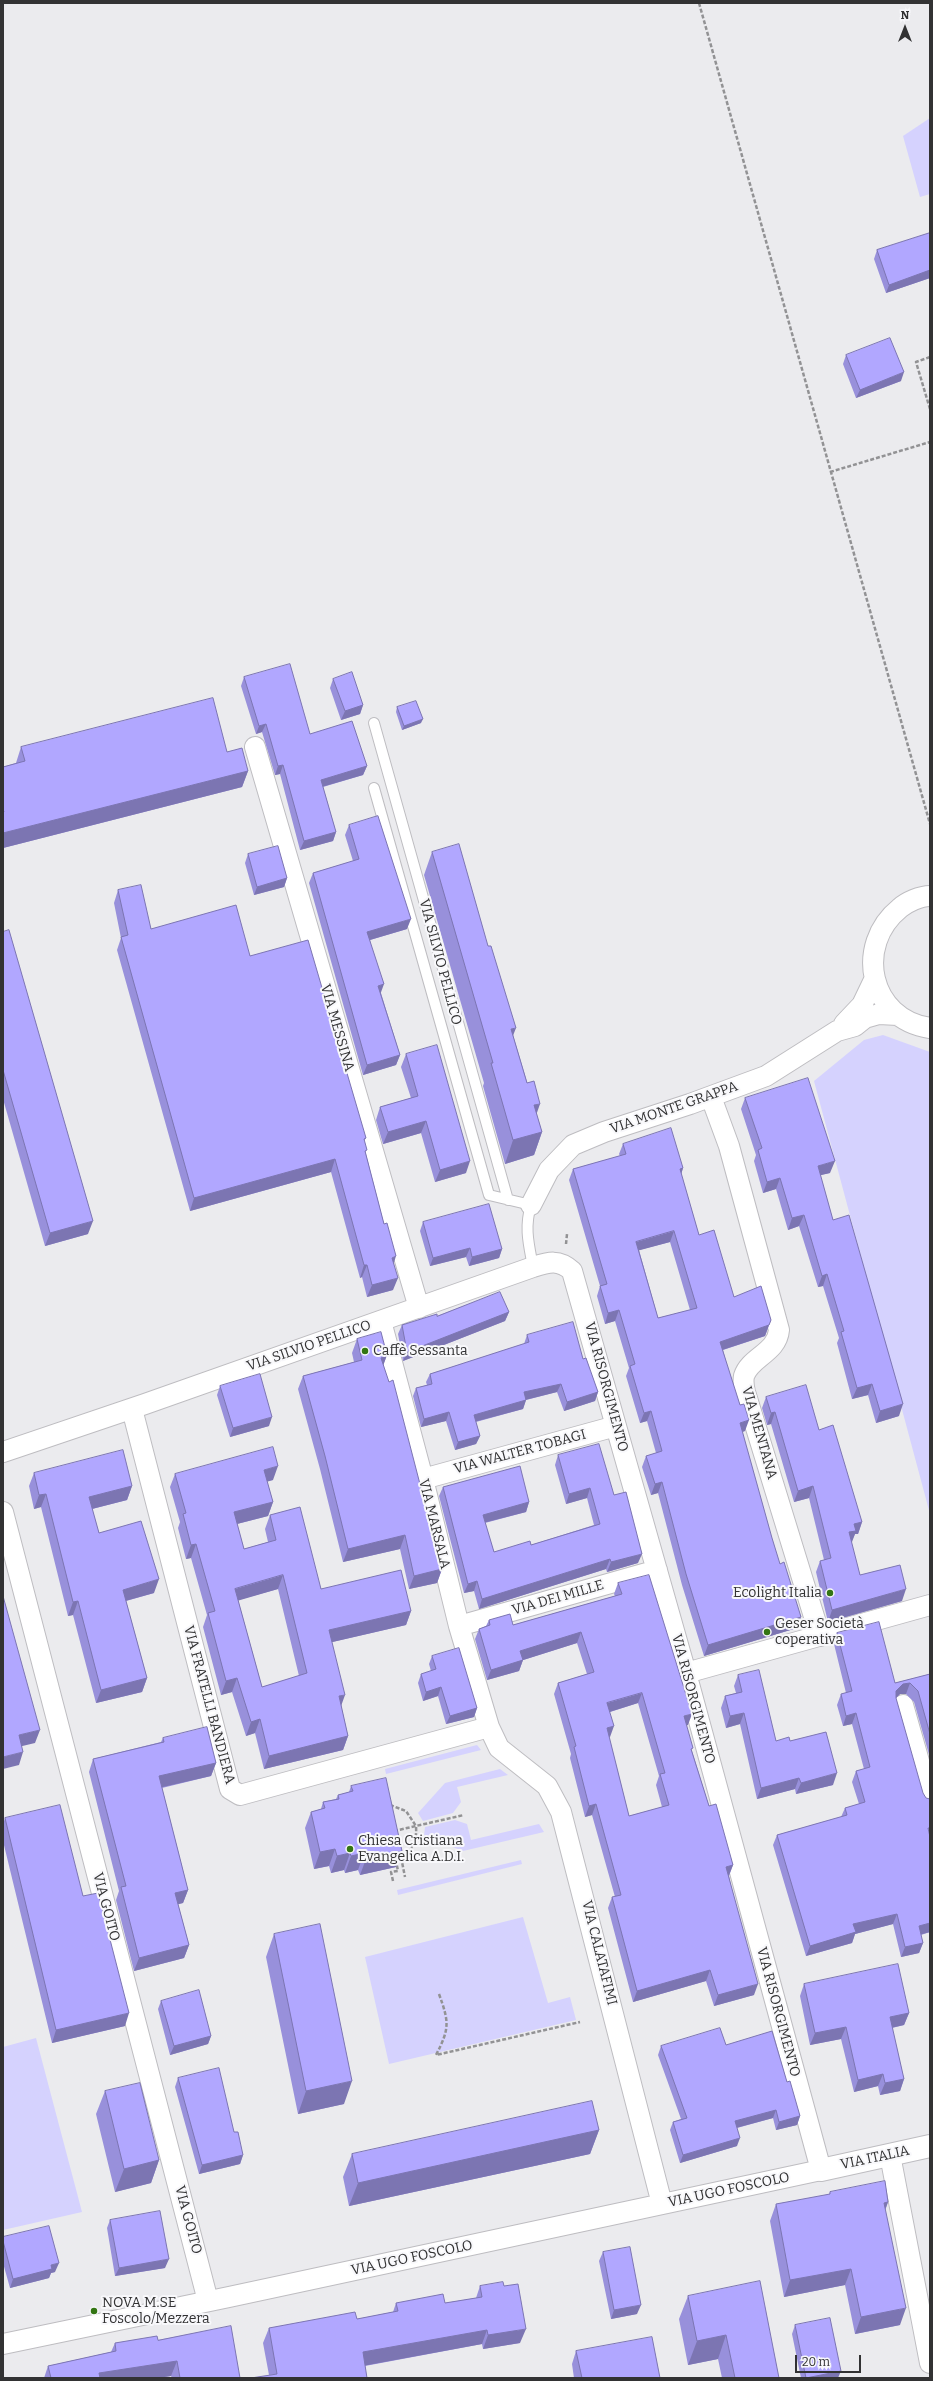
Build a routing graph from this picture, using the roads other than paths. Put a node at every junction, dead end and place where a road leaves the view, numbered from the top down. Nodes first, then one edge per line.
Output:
1 (374, 724) dead end
2 (255, 747) dead end
3 (374, 788) dead end
4 (930, 896) edge
5 (874, 980) junction
6 (898, 1015) junction
7 (930, 1028) edge
8 (838, 1031) junction
9 (711, 1097) junction
10 (508, 1200) junction
11 (531, 1205) junction
12 (533, 1267) junction
13 (418, 1308) junction
14 (381, 1321) junction
15 (132, 1409) junction
16 (616, 1426) junction
17 (3, 1452) edge
18 (423, 1478) junction
19 (3, 1512) edge
20 (657, 1570) junction
21 (930, 1605) edge
22 (459, 1626) junction
23 (820, 1636) junction
24 (686, 1673) junction
25 (903, 1705) dead end
26 (488, 1727) junction
27 (930, 1800) edge
28 (930, 2146) edge
29 (890, 2155) junction
30 (821, 2170) junction
31 (662, 2204) junction
32 (208, 2301) junction
33 (3, 2344) edge
34 (930, 2363) edge

1 - 10 lane, VIA SILVIO PELLICO
2 - 13 street, VIA MESSINA
3 - 10 lane, VIA SILVIO PELLICO
4 - 5 street
5 - 6 street
5 - 8 street, VIA MONTE GRAPPA
6 - 7 street
6 - 8 street, VIA MONTE GRAPPA
8 - 9 street, VIA MONTE GRAPPA
9 - 11 street, VIA MONTE GRAPPA
9 - 23 street, VIA MENTANA
10 - 11 lane, VIA SILVIO PELLICO
11 - 12 lane
12 - 13 street, VIA SILVIO PELLICO
12 - 16 street, VIA RISORGIMENTO
13 - 14 street, VIA SILVIO PELLICO
14 - 15 street, VIA SILVIO PELLICO
14 - 18 street, VIA MARSALA
15 - 17 street, VIA SILVIO PELLICO
15 - 26 street, VIA FRATELLI BANDIERA
16 - 18 street, VIA WALTER TOBAGI
16 - 20 street, VIA RISORGIMENTO
18 - 22 street, VIA MARSALA
19 - 32 street, VIA GOITO
20 - 22 street, VIA DEI MILLE
20 - 24 street, VIA RISORGIMENTO
21 - 23 street
22 - 26 street, VIA MARSALA
23 - 24 street
24 - 30 street, VIA RISORGIMENTO
25 - 27 street
26 - 31 street, VIA CALATAFIMI
28 - 29 street, VIA ITALIA
29 - 30 street, VIA ITALIA
29 - 34 street
30 - 31 street, VIA UGO FOSCOLO
31 - 32 street, VIA UGO FOSCOLO
32 - 33 street, VIA UGO FOSCOLO

